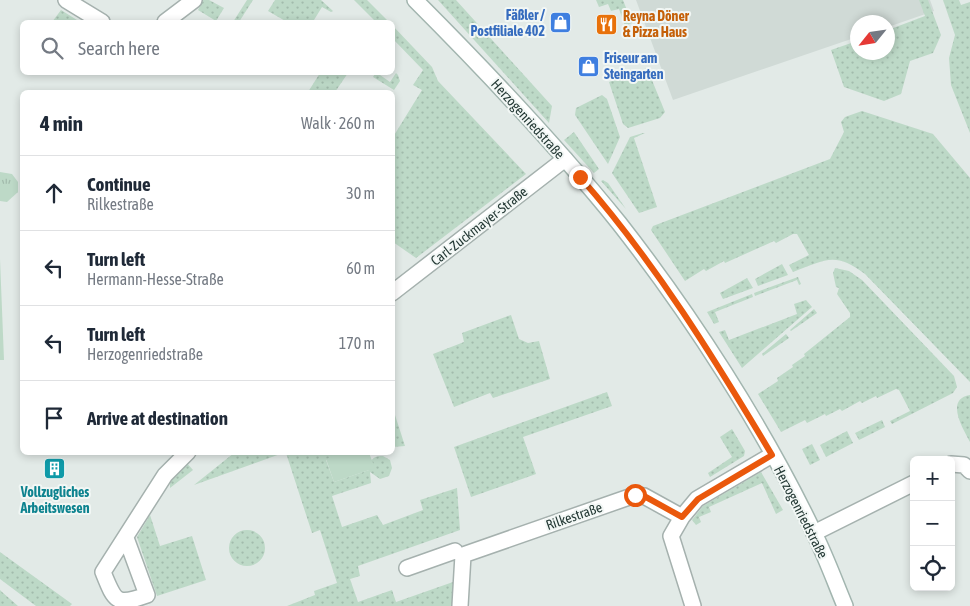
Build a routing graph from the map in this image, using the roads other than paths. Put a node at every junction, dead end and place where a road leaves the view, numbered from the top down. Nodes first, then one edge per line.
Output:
1 (66, 0) edge
2 (194, 0) edge
3 (415, 0) edge
4 (99, 20) edge
5 (168, 20) edge
6 (565, 160) junction
7 (395, 290) edge
8 (185, 455) edge
9 (772, 455) junction
10 (955, 464) edge
11 (970, 470) edge
12 (910, 485) edge
13 (682, 517) junction
14 (814, 533) junction
15 (126, 538) junction
16 (459, 553) junction
17 (407, 568) dead end
18 (115, 603) edge
19 (460, 606) edge
20 (693, 606) edge
21 (846, 606) edge

1 - 4 street
2 - 5 street
3 - 6 street, Herzogenriedstraße
6 - 7 street, Carl-Zuckmayer-Straße
6 - 9 street, Herzogenriedstraße
8 - 15 street
9 - 13 street
9 - 14 street, Herzogenriedstraße
10 - 11 street
12 - 14 street
13 - 16 street, Rilkestraße
13 - 20 street
14 - 21 street, Herzogenriedstraße
15 - 18 street
15 - 18 street
16 - 17 street, Rilkestraße
16 - 19 street

